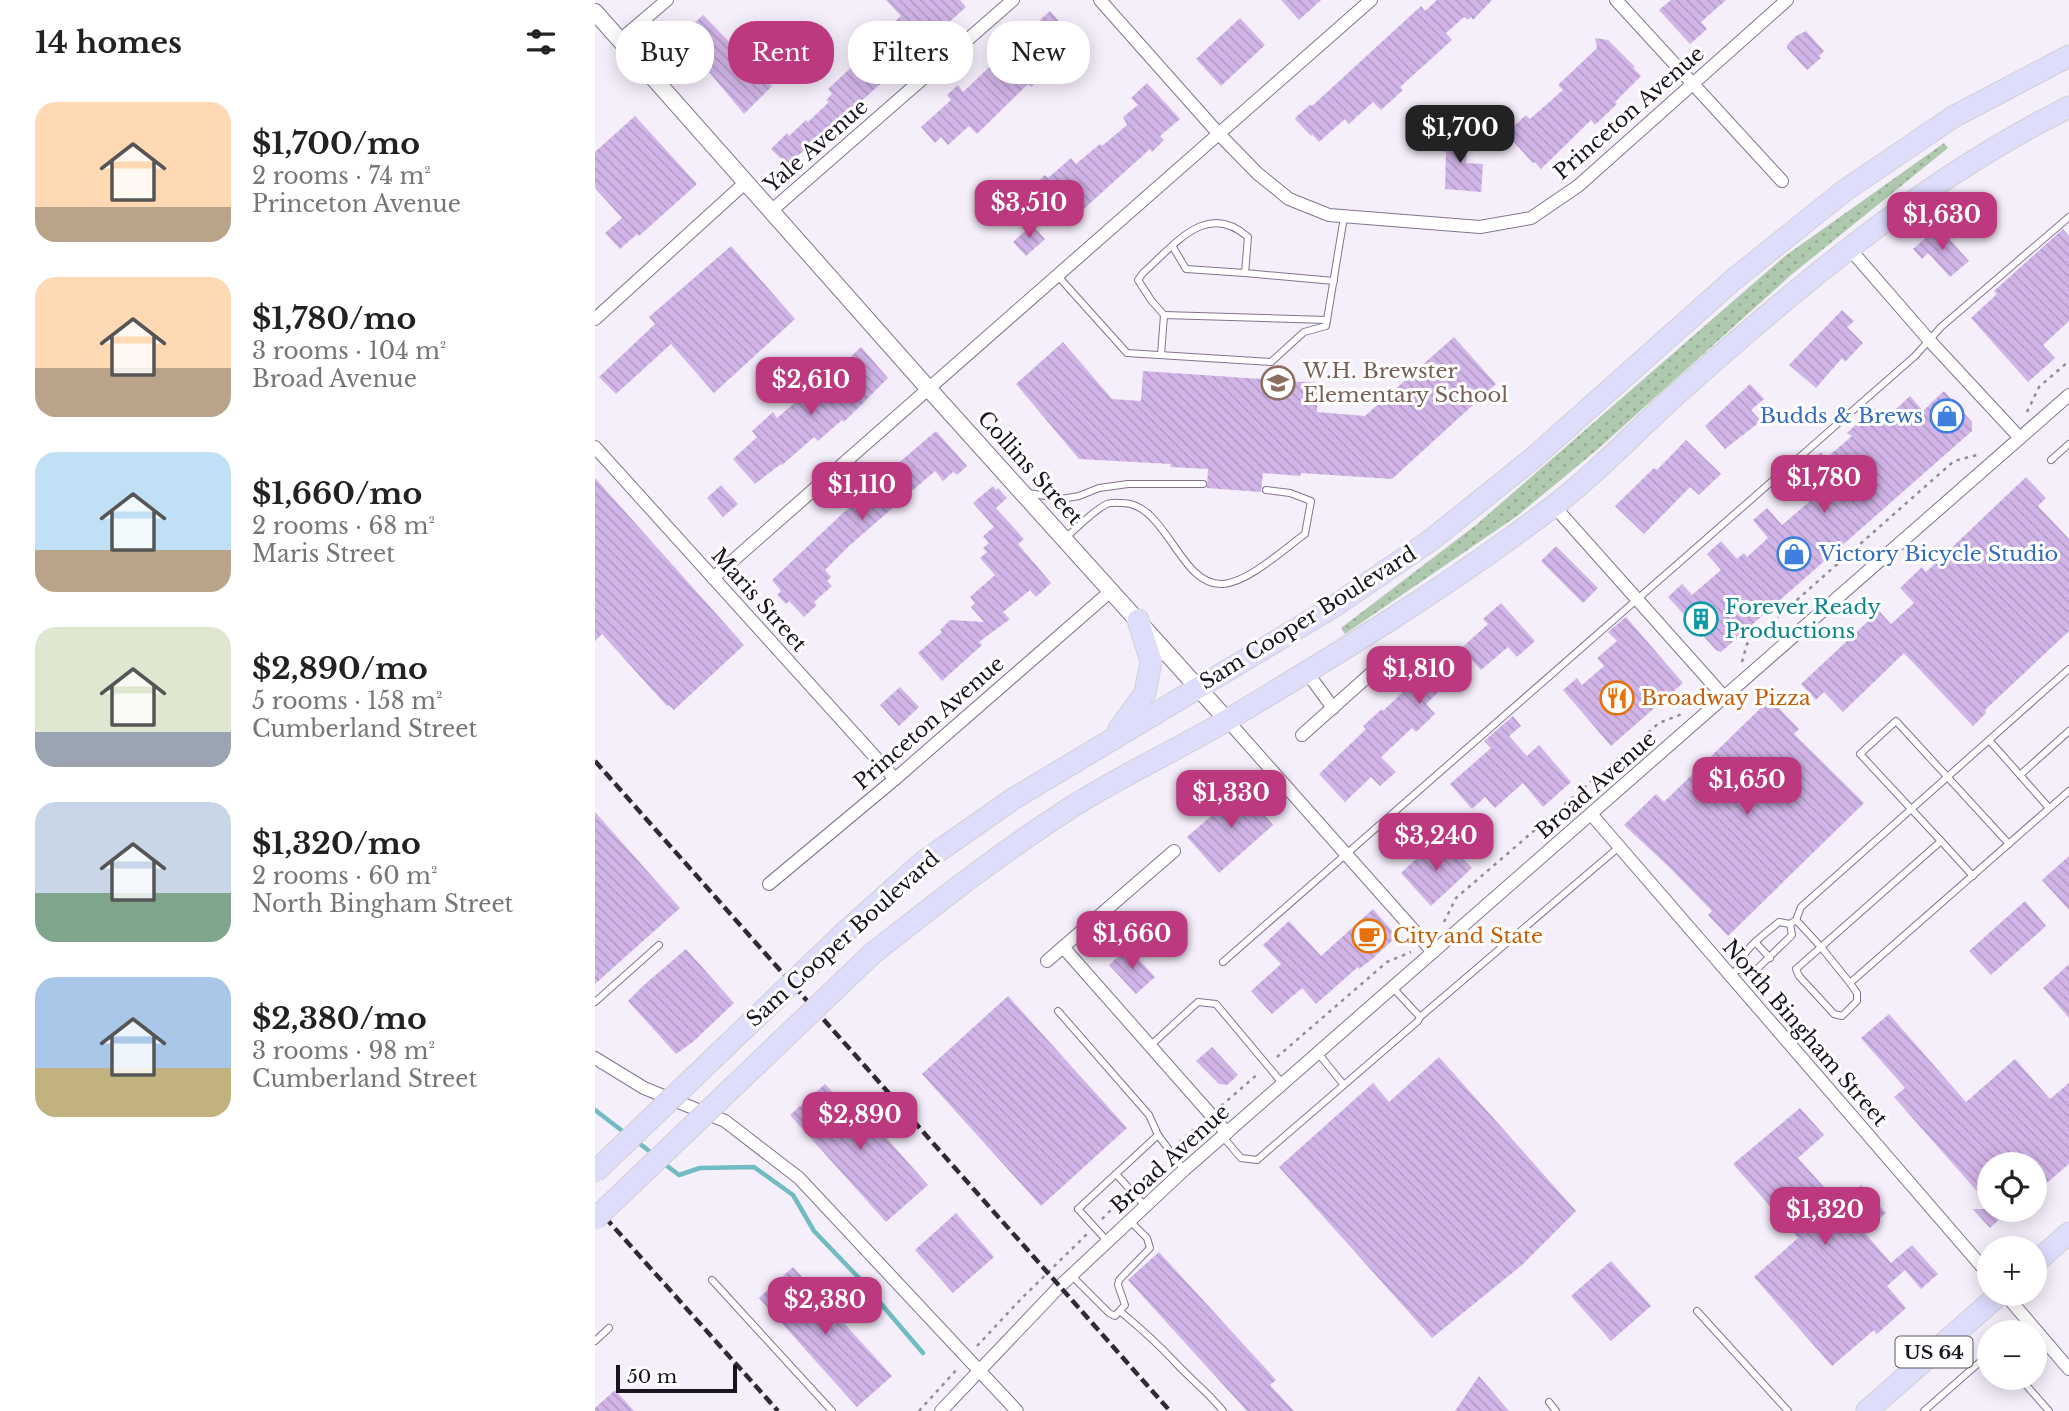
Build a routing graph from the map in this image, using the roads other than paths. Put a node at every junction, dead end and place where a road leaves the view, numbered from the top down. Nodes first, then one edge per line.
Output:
1 (667, 0) edge
2 (1013, 0) edge
3 (1100, 0) edge
4 (1371, 0) edge
5 (1616, 0) edge
6 (1787, 0) edge
7 (642, 21) edge
8 (599, 22) edge
9 (616, 37) edge
10 (2069, 56) edge
11 (659, 84) edge
12 (1692, 84) junction
13 (2069, 107) edge
14 (1218, 133) junction
15 (1782, 181) dead end
16 (746, 182) junction
17 (771, 211) junction
18 (1344, 217) junction
19 (2069, 217) edge
20 (1173, 247) junction
21 (1849, 248) junction
22 (1245, 273) junction
23 (1057, 275) junction
24 (1334, 281) junction
25 (1164, 315) junction
26 (595, 319) edge
27 (1327, 320) junction
28 (1929, 340) junction
29 (1161, 355) junction
30 (928, 388) junction
31 (2068, 399) edge
32 (2020, 439) junction
33 (2069, 444) edge
34 (595, 447) edge
35 (2051, 460) dead end
36 (1203, 484) dead end
37 (1266, 489) dead end
38 (1023, 492) junction
39 (1554, 506) junction
40 (1065, 538) junction
41 (713, 578) junction
42 (1112, 590) junction
43 (1637, 600) junction
44 (1138, 620) junction
45 (1385, 661) dead end
46 (2069, 669) edge
47 (1306, 671) junction
48 (1198, 687) junction
49 (1724, 698) junction
50 (1333, 708) junction
51 (1227, 720) junction
52 (2069, 730) edge
53 (1302, 735) dead end
54 (1110, 740) junction
55 (1989, 740) junction
56 (2020, 775) junction
57 (1947, 777) junction
58 (895, 779) junction
59 (2069, 791) edge
60 (1912, 808) junction
61 (2049, 808) junction
62 (1591, 814) junction
63 (1941, 841) junction
64 (2009, 844) junction
65 (1619, 848) junction
66 (1174, 851) dead end
67 (1347, 855) junction
68 (1973, 876) junction
69 (769, 884) dead end
70 (1793, 922) junction
71 (1756, 943) junction
72 (659, 946) dead end
73 (1063, 947) junction
74 (1821, 947) junction
75 (1433, 953) junction
76 (1770, 958) junction
77 (1047, 961) dead end
78 (1223, 962) dead end
79 (1735, 973) junction
80 (1850, 984) junction
81 (1393, 988) junction
82 (595, 1002) edge
83 (1058, 1011) dead end
84 (1420, 1017) junction
85 (1151, 1045) junction
86 (1318, 1053) junction
87 (595, 1058) edge
88 (1343, 1084) junction
89 (1284, 1085) junction
90 (1158, 1135) junction
91 (1225, 1135) junction
92 (1184, 1170) junction
93 (595, 1172) edge
94 (1116, 1174) junction
95 (1145, 1206) junction
96 (595, 1219) edge
97 (1130, 1221) junction
98 (2069, 1233) edge
99 (1108, 1242) junction
100 (2047, 1252) edge
101 (1977, 1261) edge
102 (1072, 1276) junction
103 (712, 1280) dead end
104 (1988, 1306) edge
105 (2013, 1306) edge
106 (1696, 1311) dead end
107 (1121, 1312) junction
108 (2024, 1320) edge
109 (609, 1328) dead end
110 (595, 1341) edge
111 (2047, 1347) edge
112 (1977, 1365) edge
113 (2069, 1369) edge
114 (979, 1370) junction
115 (2030, 1390) edge
116 (1549, 1402) dead end
117 (832, 1411) edge
118 (941, 1411) edge
119 (1017, 1411) edge
120 (1223, 1411) edge
121 (1556, 1411) edge
122 (1788, 1411) edge
123 (1867, 1411) edge
124 (1924, 1411) edge
125 (2049, 1411) edge

1 - 7 street
2 - 17 street, Yale Avenue
3 - 14 street
4 - 14 street
5 - 12 street
6 - 12 street, Princeton Avenue
8 - 9 street, Collins Street
10 - 48 main road, Sam Cooper Boulevard
11 - 16 street, Collins Street
12 - 15 street
12 - 18 street, Princeton Avenue
13 - 21 main road, Sam Cooper Boulevard
14 - 18 street, Princeton Avenue
14 - 23 street
16 - 17 street, Collins Street
16 - 26 street, Yale Avenue
17 - 30 street, Collins Street
18 - 24 lane
19 - 28 lane
20 - 22 lane
20 - 22 lane
20 - 25 lane
21 - 28 street
21 - 39 main road, Sam Cooper Boulevard
22 - 24 lane
23 - 29 lane
23 - 30 street
24 - 27 lane
25 - 27 lane
25 - 29 lane
27 - 29 lane
28 - 32 street
28 - 43 lane
30 - 38 street, Collins Street
30 - 41 street
31 - 32 street, Broad Avenue
32 - 49 street, Broad Avenue
33 - 35 lane
34 - 41 street, Maris Street
36 - 38 lane
37 - 40 lane
38 - 40 street, Collins Street
39 - 43 street
39 - 47 main road, Sam Cooper Boulevard
40 - 42 street, Collins Street
41 - 58 street, Maris Street
42 - 44 street, Collins Street
42 - 58 street, Princeton Avenue
43 - 49 street
43 - 67 lane
44 - 48 street, Collins Street
44 - 54 main road
45 - 50 street
46 - 55 lane
47 - 50 street
47 - 51 main road, Sam Cooper Boulevard
48 - 51 street, Collins Street
48 - 54 main road, Sam Cooper Boulevard
49 - 62 street, Broad Avenue
50 - 53 street
51 - 67 street, Collins Street
51 - 96 main road, Sam Cooper Boulevard, bridge
52 - 56 lane
54 - 93 main road, Sam Cooper Boulevard, bridge
55 - 56 lane
55 - 57 lane
56 - 61 lane
57 - 60 lane
57 - 60 lane
57 - 64 lane
58 - 69 street, Princeton Avenue
59 - 61 lane
60 - 63 lane
60 - 70 lane
61 - 64 lane
62 - 65 street, North Bingham Street
62 - 75 street, Broad Avenue
63 - 68 lane
63 - 74 lane
64 - 68 lane
65 - 79 street, North Bingham Street
65 - 84 lane
66 - 73 street
67 - 75 street, Collins Street
67 - 78 lane
68 - 80 lane
70 - 71 lane
70 - 74 lane
70 - 76 lane
71 - 76 lane
71 - 79 lane
72 - 82 lane
73 - 77 street
73 - 85 street
74 - 80 lane
74 - 80 lane
75 - 81 street, Broad Avenue
76 - 79 lane
79 - 101 street, North Bingham Street
81 - 84 lane
81 - 86 street, Broad Avenue
83 - 90 lane
84 - 88 lane
85 - 89 lane
85 - 91 street
86 - 88 lane
86 - 89 street, Broad Avenue
87 - 114 street
88 - 91 lane
89 - 91 street, Broad Avenue
90 - 92 lane
90 - 94 lane
91 - 92 street, Broad Avenue
92 - 95 street, Broad Avenue
94 - 95 lane
94 - 99 lane
95 - 97 street, Broad Avenue
97 - 99 street, Broad Avenue
97 - 107 lane
98 - 100 main road
99 - 102 street, Broad Avenue
102 - 107 lane
102 - 114 street, Broad Avenue
103 - 117 lane
104 - 123 main road, US 64
105 - 108 street
106 - 122 lane
107 - 120 lane
109 - 110 lane
111 - 113 street
112 - 124 lane
114 - 118 street, Broad Avenue
114 - 119 street
115 - 125 lane
116 - 121 lane

